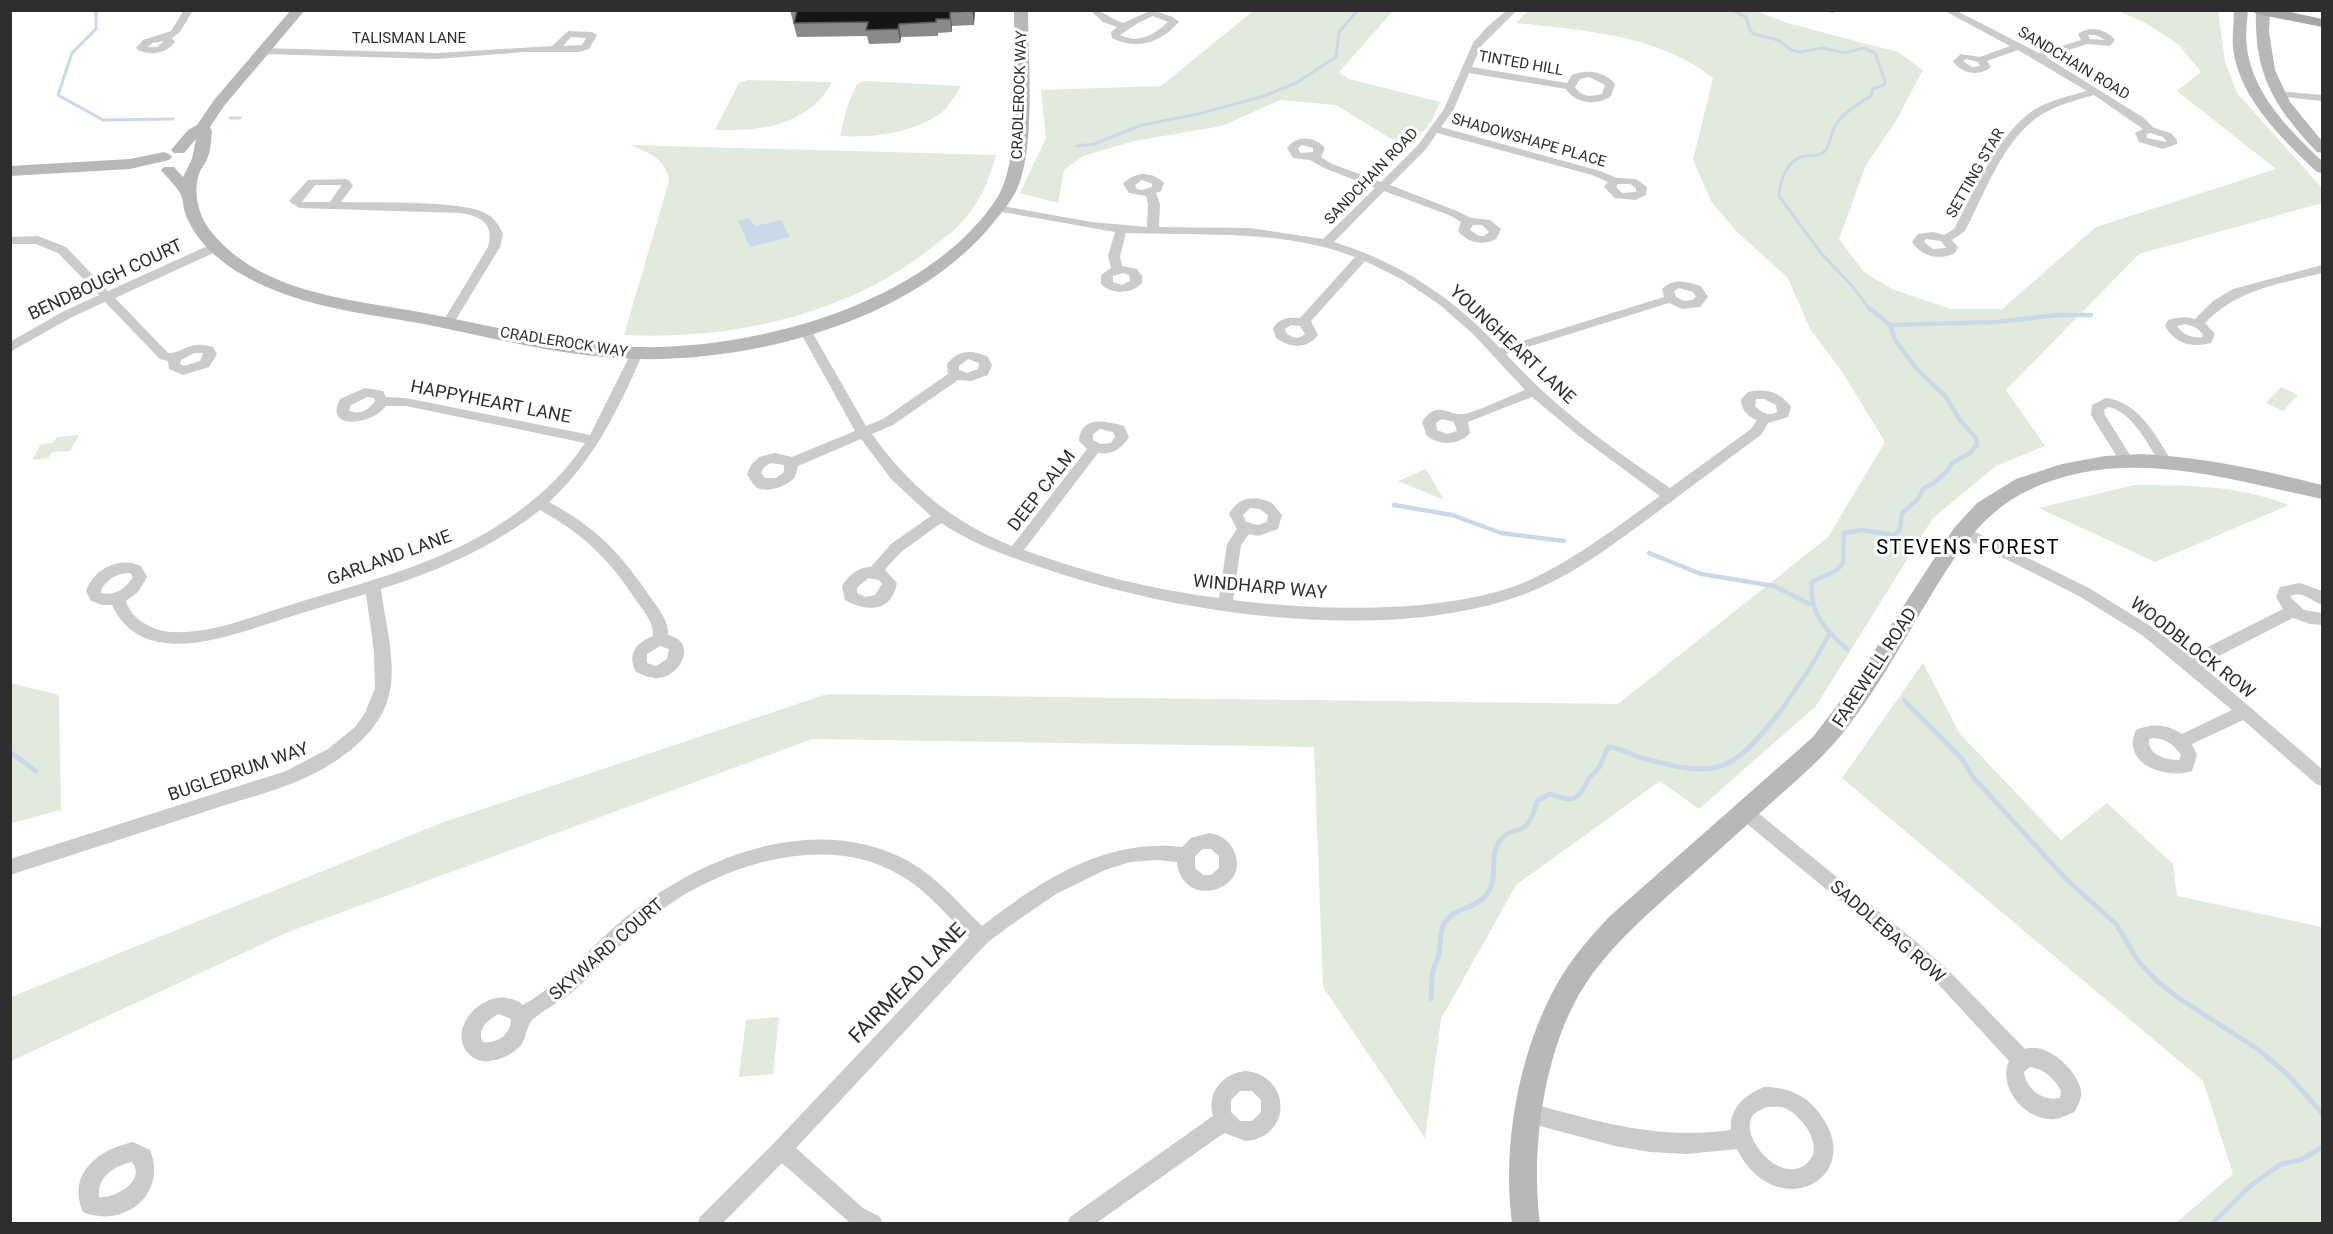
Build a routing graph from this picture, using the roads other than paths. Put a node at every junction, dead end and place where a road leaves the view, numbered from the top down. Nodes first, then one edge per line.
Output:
1 (189, 10) edge
2 (299, 10) edge
3 (1021, 10) edge
4 (1094, 10) edge
5 (1513, 10) edge
6 (1821, 10) edge
7 (1833, 10) edge
8 (1947, 10) edge
9 (2241, 10) edge
10 (2261, 11) edge
11 (2322, 23) edge
12 (1124, 27) junction
13 (166, 38) dead end
14 (2087, 41) dead end
15 (2019, 46) junction
16 (555, 49) dead end
17 (263, 51) junction
18 (2038, 57) junction
19 (1982, 60) dead end
20 (1466, 69) junction
21 (1570, 87) dead end
22 (2094, 92) junction
23 (2279, 94) junction
24 (2322, 98) edge
25 (202, 128) junction
26 (1436, 129) junction
27 (2150, 130) dead end
28 (2322, 149) edge
29 (199, 156) junction
30 (1313, 156) dead end
31 (169, 161) junction
32 (2322, 169) edge
33 (10, 171) edge
34 (1615, 181) dead end
35 (1383, 186) junction
36 (189, 194) junction
37 (1149, 194) dead end
38 (333, 205) dead end
39 (998, 208) junction
40 (1468, 222) dead end
41 (1121, 229) junction
42 (1153, 230) junction
43 (1945, 239) dead end
44 (10, 242) edge
45 (1326, 243) junction
46 (216, 247) junction
47 (1362, 257) junction
48 (2322, 269) edge
49 (1117, 270) dead end
50 (105, 296) junction
51 (1670, 299) dead end
52 (1303, 322) dead end
53 (448, 323) junction
54 (2197, 324) dead end
55 (805, 330) junction
56 (10, 348) edge
57 (637, 353) junction
58 (1497, 353) junction
59 (175, 358) dead end
60 (956, 375) dead end
61 (1534, 391) junction
62 (381, 401) dead end
63 (1765, 418) dead end
64 (1461, 420) dead end
65 (864, 433) junction
66 (594, 440) junction
67 (1095, 448) dead end
68 (2126, 460) junction
69 (2165, 461) junction
70 (791, 463) dead end
71 (2322, 492) edge
72 (1669, 495) junction
73 (539, 503) junction
74 (941, 516) junction
75 (1245, 529) dead end
76 (1963, 531) junction
77 (1014, 553) junction
78 (876, 572) dead end
79 (373, 587) junction
80 (118, 598) dead end
81 (2322, 599) edge
82 (1225, 605) junction
83 (2293, 611) junction
84 (2322, 619) edge
85 (660, 640) dead end
86 (2189, 664) junction
87 (2244, 712) junction
88 (2181, 742) dead end
89 (2322, 780) edge
90 (1746, 813) junction
91 (1185, 855) dead end
92 (10, 867) edge
93 (981, 938) junction
94 (520, 1017) dead end
95 (2021, 1059) dead end
96 (1529, 1113) junction
97 (1225, 1120) dead end
98 (1742, 1138) junction
99 (782, 1149) junction
100 (707, 1224) edge
101 (873, 1224) edge
102 (1077, 1224) edge
103 (1526, 1224) edge

1 - 13 street
2 - 17 street, CRADLEROCK WAY
3 - 39 street, CRADLEROCK WAY
4 - 12 street
5 - 20 street, SANDCHAIN ROAD
6 - 7 street
8 - 15 street, SANDCHAIN ROAD
9 - 32 street
10 - 11 main road
10 - 23 street
12 - 12 street
14 - 18 street
15 - 18 street, SANDCHAIN ROAD
15 - 19 street
16 - 17 street, TALISMAN LANE
17 - 25 street, CRADLEROCK WAY
18 - 22 street, SANDCHAIN ROAD
20 - 21 street, TINTED HILL
20 - 26 street, SANDCHAIN ROAD
22 - 27 street, SANDCHAIN ROAD
22 - 43 street, SETTING STAR
23 - 24 street
23 - 28 street
25 - 29 street, CRADLEROCK WAY
25 - 31 street, CRADLEROCK WAY
26 - 34 street, SHADOWSHAPE PLACE
26 - 35 street, SANDCHAIN ROAD
29 - 31 street
29 - 31 street
29 - 36 street, CRADLEROCK WAY
30 - 35 street
31 - 33 street
31 - 36 street, CRADLEROCK WAY
35 - 40 street
35 - 45 street, SANDCHAIN ROAD
36 - 46 street, CRADLEROCK WAY
37 - 42 street
38 - 53 street
39 - 41 street, YOUNGHEART LANE
39 - 55 street, CRADLEROCK WAY
41 - 42 street, YOUNGHEART LANE
41 - 49 street
42 - 45 street, YOUNGHEART LANE
44 - 50 street
45 - 47 street, YOUNGHEART LANE
46 - 50 street, BENDBOUGH COURT
46 - 53 street, CRADLEROCK WAY
47 - 52 street
47 - 58 street, YOUNGHEART LANE
48 - 54 street
50 - 56 street, BENDBOUGH COURT
50 - 59 street
51 - 58 street
53 - 57 street, CRADLEROCK WAY
55 - 57 street, CRADLEROCK WAY
55 - 65 street, WINDHARP WAY
57 - 66 street, GARLAND LANE
58 - 61 street, YOUNGHEART LANE
60 - 65 street
61 - 64 street
61 - 72 street, YOUNGHEART LANE
62 - 66 street, HAPPYHEART LANE
63 - 72 street, WINDHARP WAY
65 - 70 street
65 - 74 street, WINDHARP WAY
66 - 73 street, GARLAND LANE
67 - 77 street, DEEP CALM
68 - 69 street, FAREWELL ROAD
68 - 69 street
68 - 76 street, FAREWELL ROAD
69 - 71 street, FAREWELL ROAD
72 - 82 street, WINDHARP WAY
73 - 79 street, GARLAND LANE
73 - 85 street
74 - 77 street, WINDHARP WAY
74 - 78 street
75 - 82 street
76 - 86 street, WOODBLOCK ROW
76 - 90 street, FAREWELL ROAD
77 - 82 street, WINDHARP WAY
79 - 80 street, GARLAND LANE
79 - 92 street, BUGLEDRUM WAY
81 - 83 street
83 - 84 street
83 - 86 street
86 - 87 street, WOODBLOCK ROW
87 - 88 street
87 - 89 street, WOODBLOCK ROW
90 - 95 street, SADDLEBAG ROW
90 - 96 street, FAREWELL ROAD
91 - 93 street, FAIRMEAD LANE
93 - 94 street, SKYWARD COURT
93 - 99 street, FAIRMEAD LANE
96 - 98 street
96 - 103 street, FAREWELL ROAD
97 - 102 street
98 - 98 street
99 - 100 street, FAIRMEAD LANE
99 - 101 street

